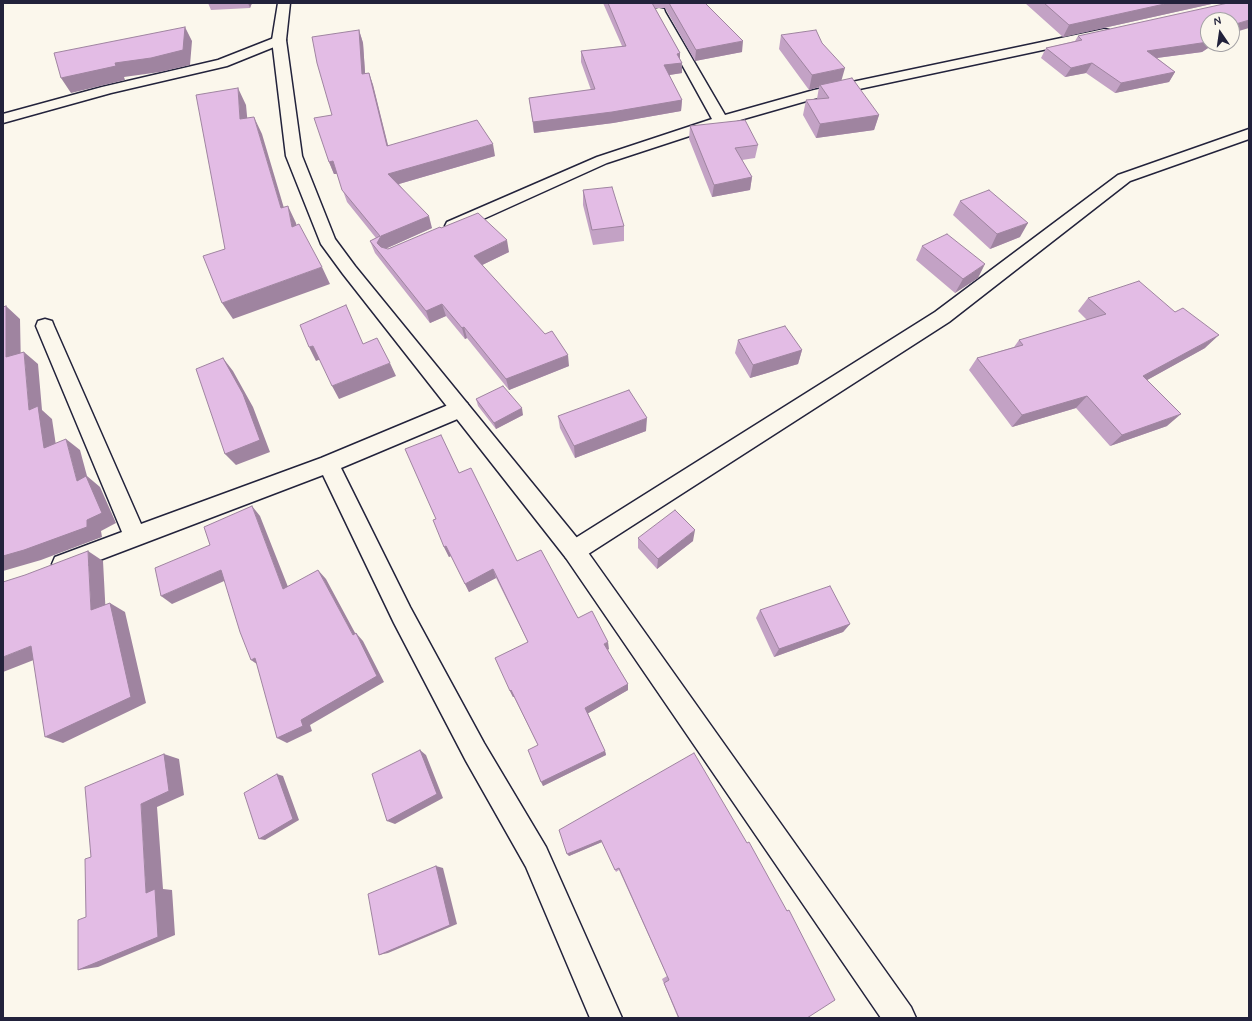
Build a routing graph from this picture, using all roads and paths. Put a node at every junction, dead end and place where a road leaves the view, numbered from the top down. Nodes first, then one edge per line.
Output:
1 (284, 3) edge
2 (659, 12) edge
3 (1115, 31) edge
4 (279, 40) junction
5 (3, 119) edge
6 (721, 121) junction
7 (1249, 134) edge
8 (442, 231) edge
9 (45, 326) dead end
10 (460, 409) junction
11 (328, 464) junction
12 (135, 536) junction
13 (574, 551) junction
14 (41, 572) edge
15 (606, 1018) edge
16 (900, 1018) edge

1 - 4 street
2 - 6 street
3 - 6 street
4 - 5 street
4 - 10 street
6 - 8 street
7 - 13 street
9 - 12 street
10 - 11 street
10 - 13 street
11 - 12 street
11 - 15 street
12 - 14 street
13 - 16 street

